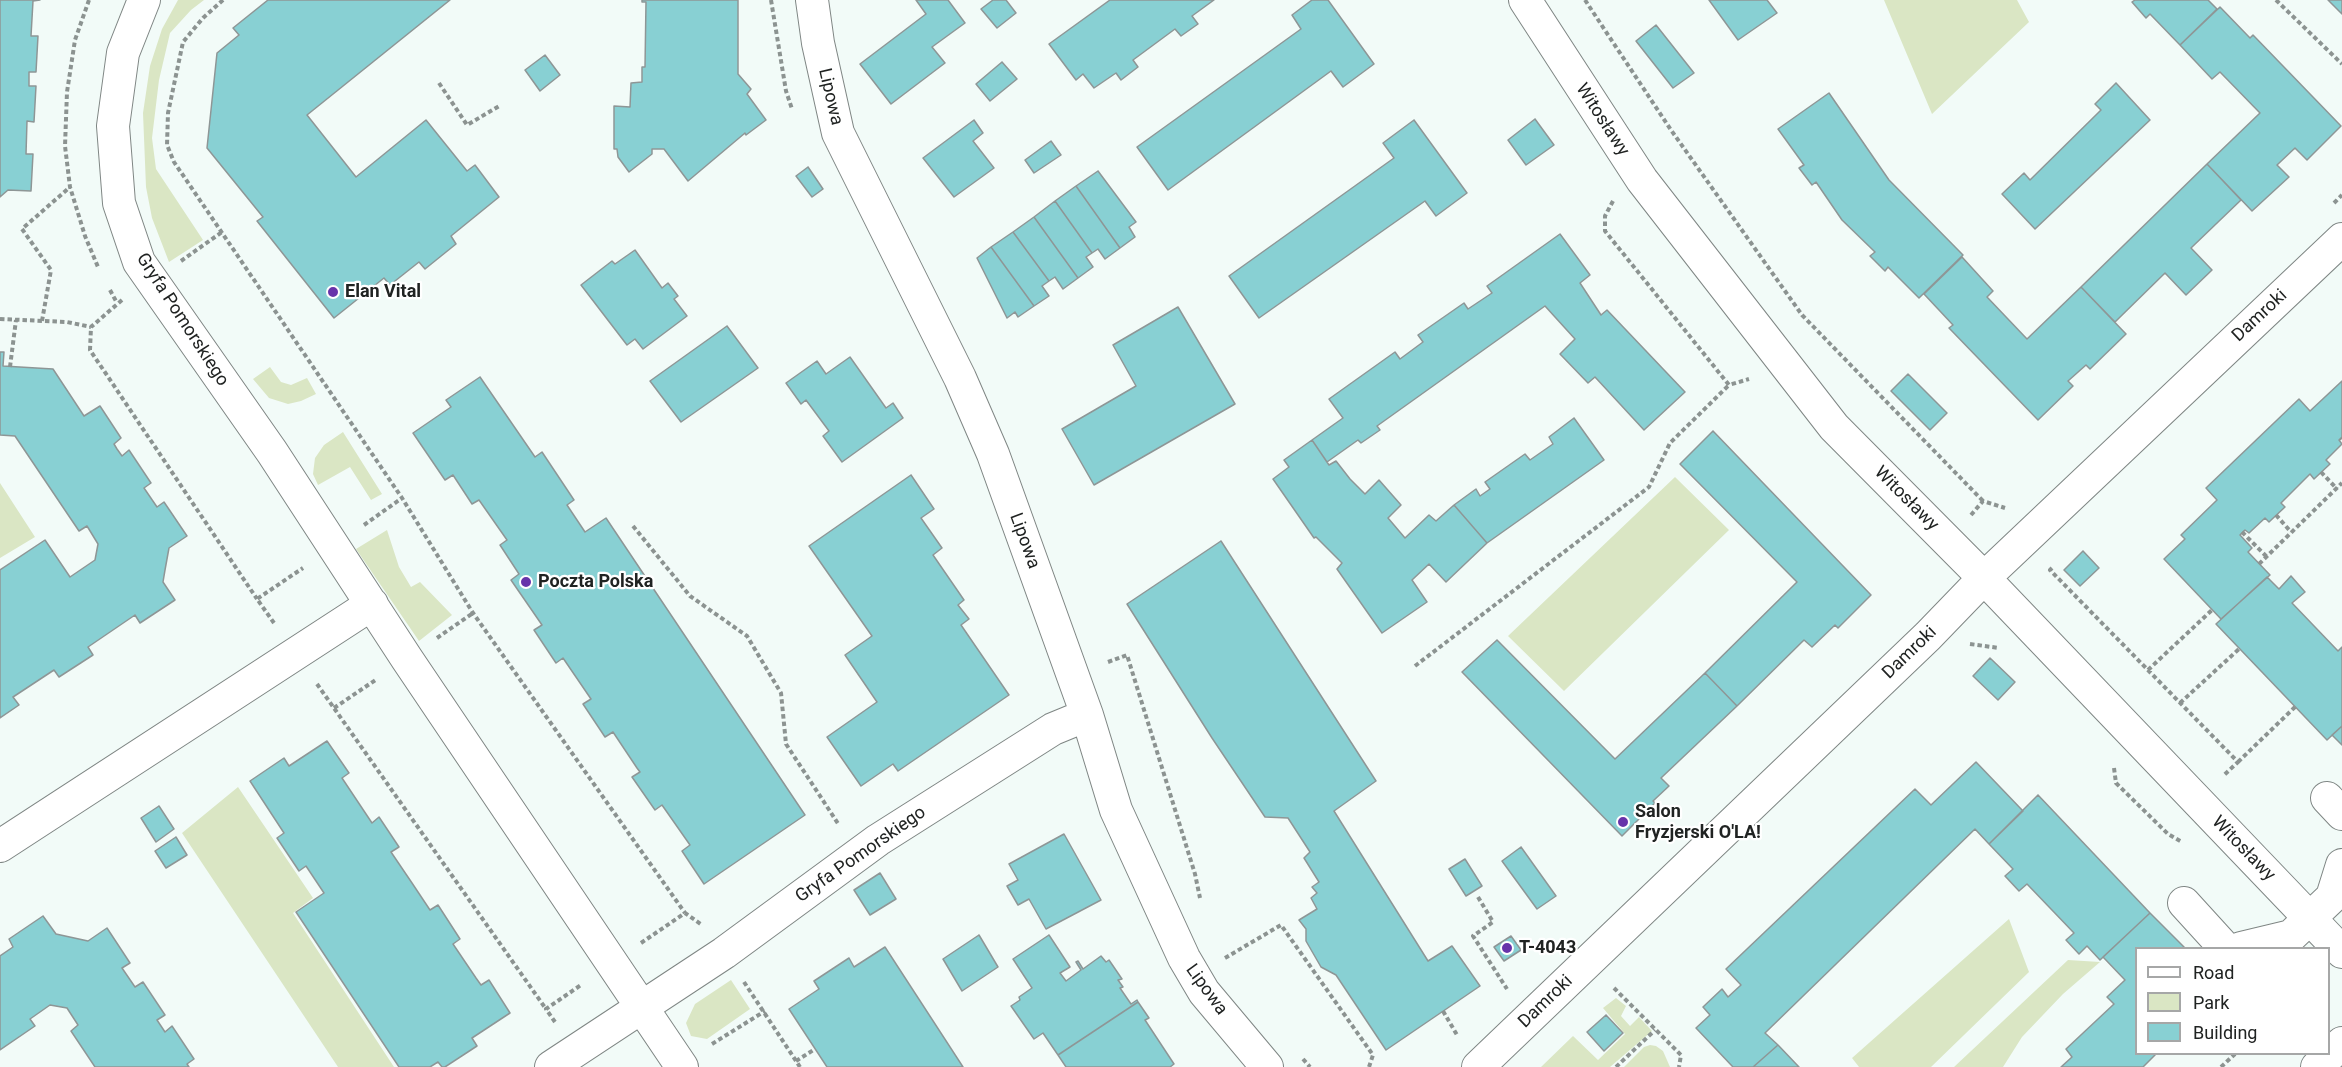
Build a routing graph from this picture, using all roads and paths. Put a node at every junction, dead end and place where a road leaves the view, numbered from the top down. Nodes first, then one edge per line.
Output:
1 (144, 0) edge
2 (223, 0) edge
3 (812, 0) edge
4 (1525, 0) edge
5 (1585, 0) edge
6 (2276, 0) edge
7 (2342, 64) edge
8 (439, 83) dead end
9 (501, 105) dead end
10 (70, 187) dead end
11 (1619, 194) dead end
12 (2342, 239) edge
13 (117, 303) dead end
14 (0, 319) edge
15 (16, 320) junction
16 (42, 321) junction
17 (91, 327) junction
18 (10, 367) dead end
19 (1755, 379) dead end
20 (1729, 385) junction
21 (2321, 472) dead end
22 (2342, 483) edge
23 (2337, 489) junction
24 (402, 498) junction
25 (1983, 501) dead end
26 (2276, 516) dead end
27 (633, 526) dead end
28 (358, 529) dead end
29 (2242, 532) dead end
30 (2291, 532) junction
31 (2267, 557) junction
32 (2058, 561) dead end
33 (2259, 564) dead end
34 (1983, 578) junction
35 (257, 599) dead end
36 (372, 604) junction
37 (2212, 610) dead end
38 (473, 613) junction
39 (435, 639) dead end
40 (2239, 649) dead end
41 (1415, 666) dead end
42 (2148, 670) junction
43 (1072, 673) junction
44 (382, 675) dead end
45 (2180, 703) junction
46 (2295, 707) dead end
47 (1087, 715) junction
48 (2238, 762) junction
49 (2230, 784) dead end
50 (848, 823) dead end
51 (0, 846) edge
52 (2342, 865) edge
53 (1478, 897) dead end
54 (1201, 902) dead end
55 (2184, 903) dead end
56 (685, 913) junction
57 (2310, 919) junction
58 (705, 927) dead end
59 (2224, 947) edge
60 (2245, 947) edge
61 (1220, 950) dead end
62 (2342, 952) edge
63 (1224, 959) junction
64 (611, 963) junction
65 (1230, 967) dead end
66 (742, 980) dead end
67 (1613, 988) dead end
68 (573, 990) dead end
69 (1512, 998) dead end
70 (642, 1008) junction
71 (546, 1009) dead end
72 (765, 1011) junction
73 (1443, 1011) dead end
74 (1655, 1030) junction
75 (2342, 1043) edge
76 (710, 1046) dead end
77 (814, 1048) dead end
78 (1296, 1051) dead end
79 (1470, 1055) edge
80 (2233, 1055) edge
81 (2330, 1055) edge
82 (2330, 1055) edge
83 (796, 1061) junction
84 (550, 1067) edge
85 (682, 1067) edge
86 (800, 1067) edge
87 (1267, 1067) edge
88 (1310, 1067) edge
89 (1369, 1067) edge
90 (1616, 1067) edge
91 (1679, 1067) edge
92 (2221, 1067) edge
93 (2317, 1067) edge

1 - 36 street, Gryfa Pomorskiego
2 - 24 path
3 - 43 street, Lipowa
4 - 34 street, Witosławy
5 - 25 path
6 - 7 path
8 - 9 path
10 - 16 path
11 - 20 path
12 - 34 street, Damroki
13 - 17 path
14 - 15 path
15 - 16 path
15 - 18 path
16 - 17 path
17 - 35 path
19 - 20 path
20 - 41 path
21 - 23 path
22 - 23 path
23 - 30 path
24 - 28 path
24 - 38 path
26 - 30 path
27 - 50 path
29 - 31 path
30 - 31 path
31 - 33 path
32 - 42 path
34 - 57 street, Witosławy
34 - 79 street, Damroki
36 - 51 street
36 - 64 street, Gryfa Pomorskiego
37 - 42 path
38 - 39 path
38 - 56 path
40 - 45 path
42 - 45 path
43 - 47 street, Lipowa
43 - 54 path
44 - 71 path
45 - 48 path
46 - 48 path
47 - 70 street, Gryfa Pomorskiego
47 - 87 street, Lipowa
48 - 49 path
52 - 57 street
53 - 69 path
55 - 59 street
56 - 58 path
56 - 64 path
57 - 60 street
57 - 62 street, Witosławy
61 - 63 path
63 - 65 path
63 - 89 path
64 - 68 path
64 - 70 street, Gryfa Pomorskiego
66 - 72 path
67 - 74 path
70 - 84 street, Gryfa Pomorskiego
70 - 85 street, Gryfa Pomorskiego
72 - 76 path
72 - 83 path
73 - 79 path
74 - 90 path
74 - 91 path
75 - 82 street
77 - 83 path
78 - 88 path
80 - 92 path
81 - 93 street
83 - 86 path

